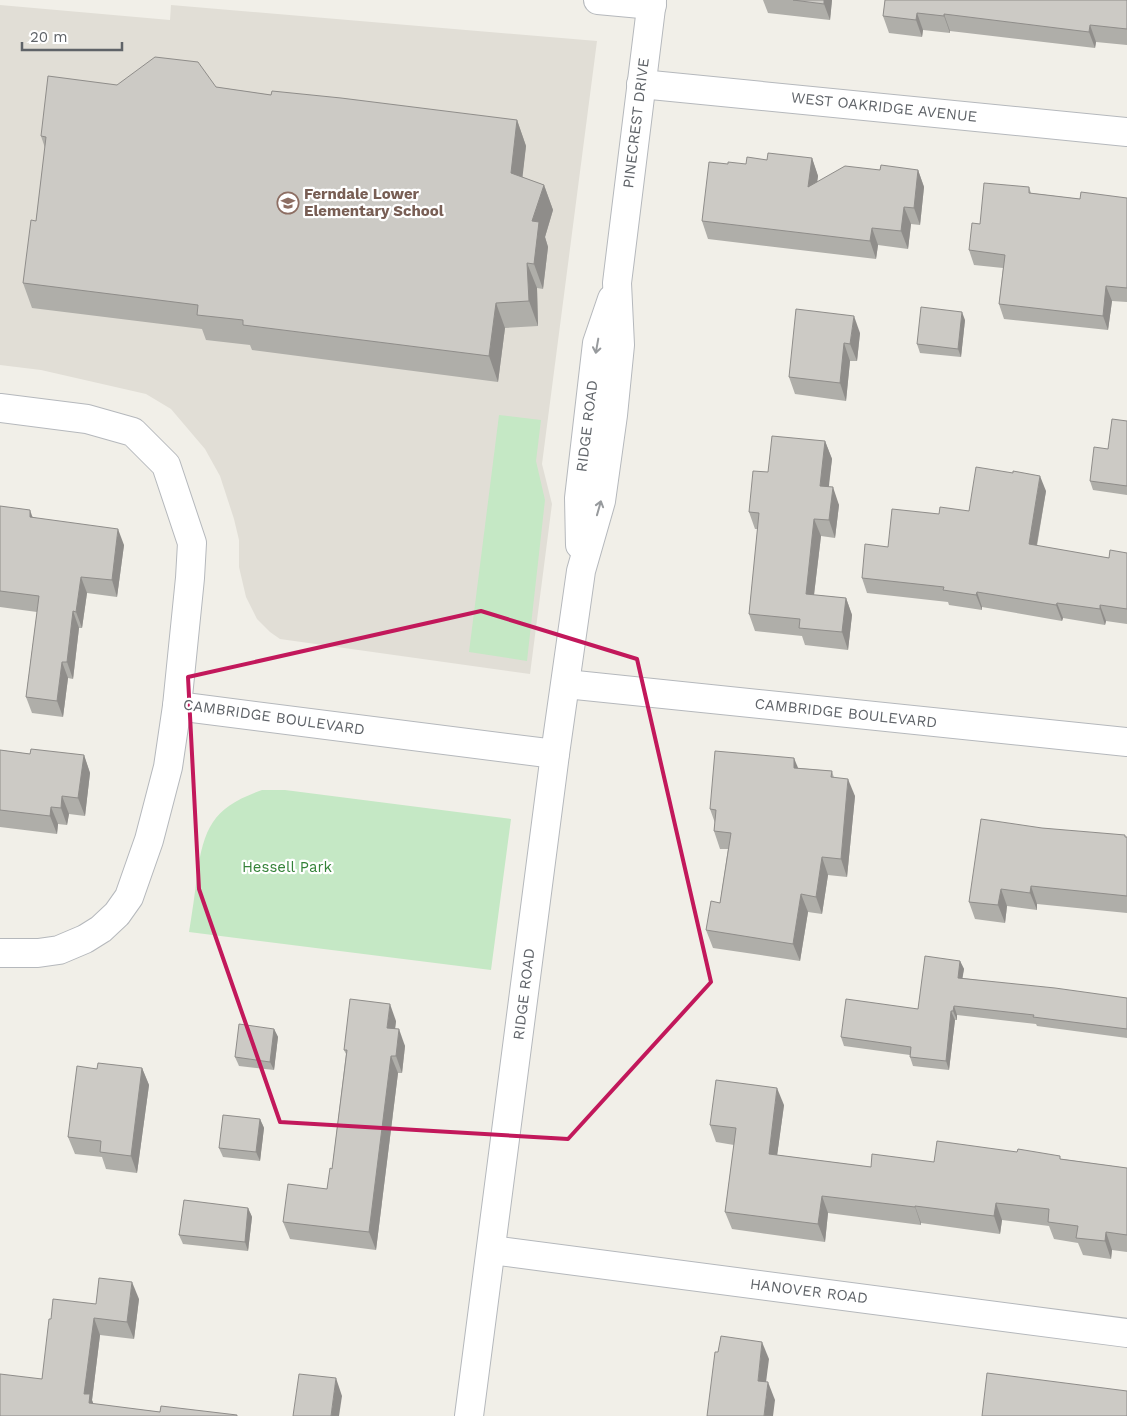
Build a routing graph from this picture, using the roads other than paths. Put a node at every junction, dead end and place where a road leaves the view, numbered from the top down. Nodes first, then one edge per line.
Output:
1 (598, 0) edge
2 (652, 3) edge
3 (641, 84) junction
4 (1127, 132) edge
5 (621, 247) joint
6 (0, 408) edge
7 (566, 684) junction
8 (177, 706) junction
9 (1127, 742) edge
10 (555, 754) junction
11 (0, 953) edge
12 (491, 1250) junction
13 (1127, 1332) edge
14 (469, 1416) edge

1 - 2 street
2 - 3 street, PINECREST DRIVE
3 - 4 street, WEST OAKRIDGE AVENUE
3 - 5 street, PINECREST DRIVE
5 - 7 street, RIDGE ROAD
6 - 8 street, CAMBRIDGE BOULEVARD
7 - 9 street, CAMBRIDGE BOULEVARD
7 - 10 street, RIDGE ROAD
8 - 10 street, CAMBRIDGE BOULEVARD
8 - 11 street
10 - 12 street, RIDGE ROAD
12 - 13 street, HANOVER ROAD
12 - 14 street, RIDGE ROAD

